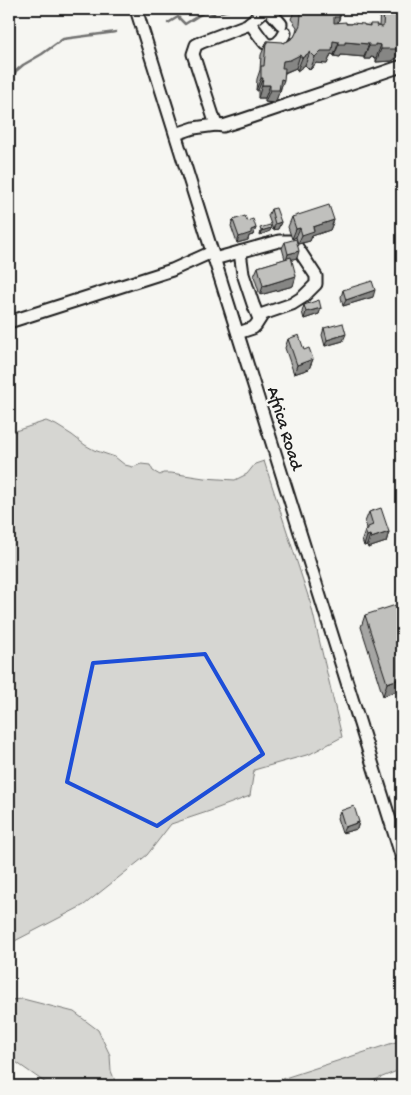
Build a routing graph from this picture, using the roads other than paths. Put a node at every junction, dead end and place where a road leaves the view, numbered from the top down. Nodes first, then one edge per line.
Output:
1 (136, 9) edge
2 (267, 9) edge
3 (250, 23) junction
4 (402, 66) edge
5 (216, 125) junction
6 (176, 134) junction
7 (240, 252) junction
8 (213, 256) junction
9 (259, 319) junction
10 (9, 322) edge
11 (238, 333) junction
12 (402, 858) edge

1 - 6 street, Africa Road
2 - 3 street
2 - 3 street
3 - 5 street
4 - 5 street
5 - 6 street
6 - 8 street, Africa Road
7 - 8 street
7 - 9 street
7 - 9 street
8 - 10 street
8 - 11 street, Africa Road
9 - 11 street
11 - 12 street, Africa Road

